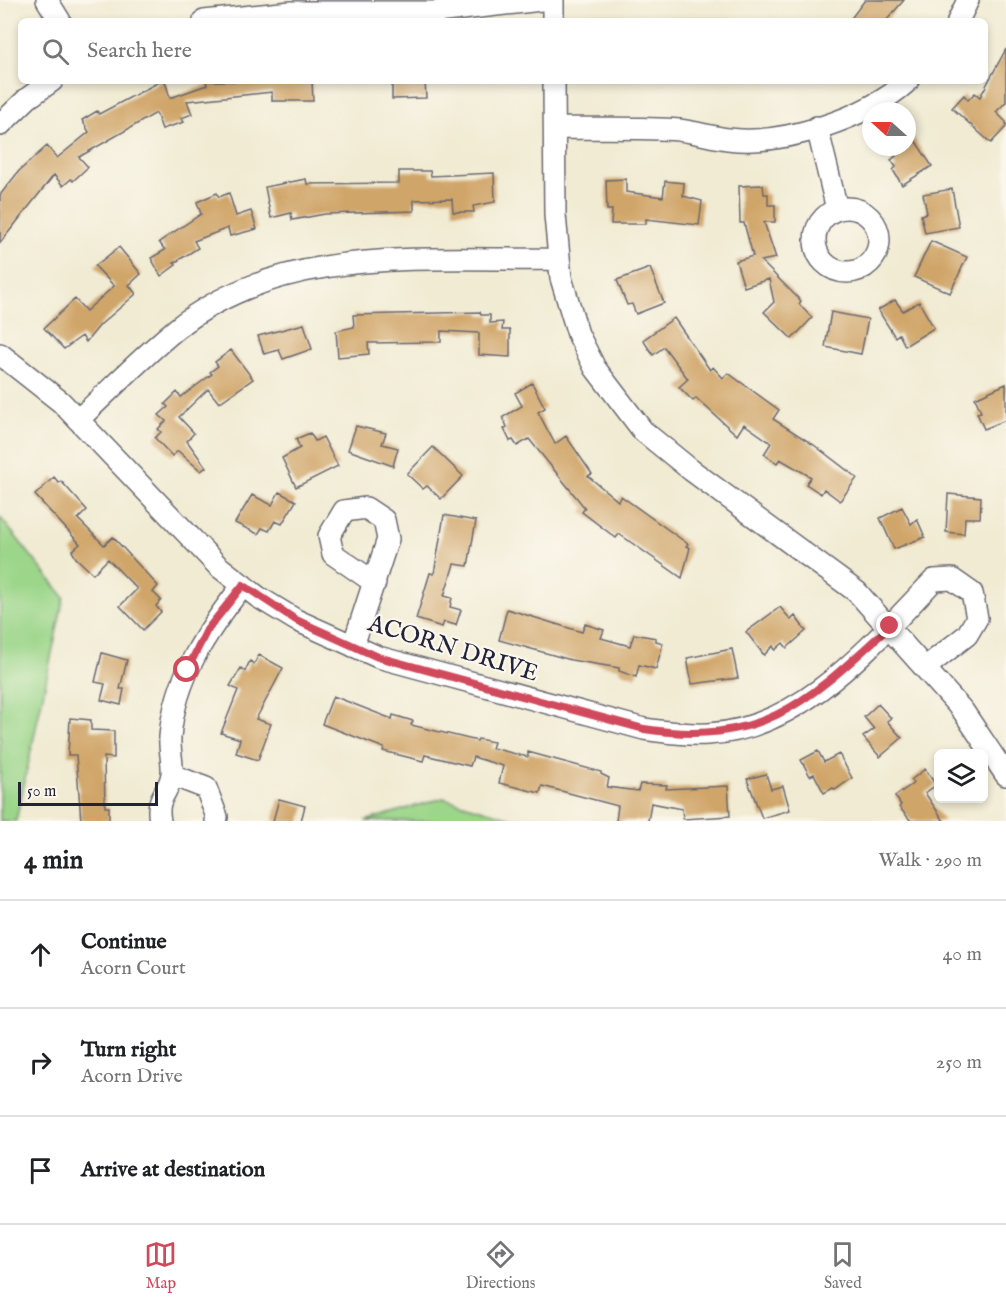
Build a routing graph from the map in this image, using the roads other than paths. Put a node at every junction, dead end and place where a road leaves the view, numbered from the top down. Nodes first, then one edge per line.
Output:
1 (47, 0) edge
2 (541, 0) edge
3 (553, 0) edge
4 (968, 0) edge
5 (58, 18) edge
6 (233, 18) edge
7 (553, 18) edge
8 (959, 18) edge
9 (48, 84) edge
10 (554, 84) edge
11 (904, 84) edge
12 (0, 125) edge
13 (817, 127) junction
14 (555, 128) junction
15 (837, 209) dead end
16 (560, 259) junction
17 (0, 354) edge
18 (78, 420) junction
19 (375, 583) dead end
20 (243, 585) junction
21 (890, 626) junction
22 (353, 646) junction
23 (926, 667) junction
24 (172, 775) junction
25 (1006, 775) edge
26 (159, 814) edge
27 (216, 821) edge

1 - 5 street
2 - 6 street
3 - 7 street
4 - 8 street
9 - 12 street
10 - 14 street
11 - 13 street
13 - 14 street
13 - 15 street
14 - 16 street
16 - 18 street
16 - 21 street
17 - 18 street, ACORN DRIVE
18 - 20 street, ACORN DRIVE
19 - 22 street
20 - 22 street, ACORN DRIVE
20 - 24 street
21 - 22 street, ACORN DRIVE
21 - 23 street
21 - 23 street, ACORN DRIVE
23 - 25 street
24 - 26 street
24 - 27 street

